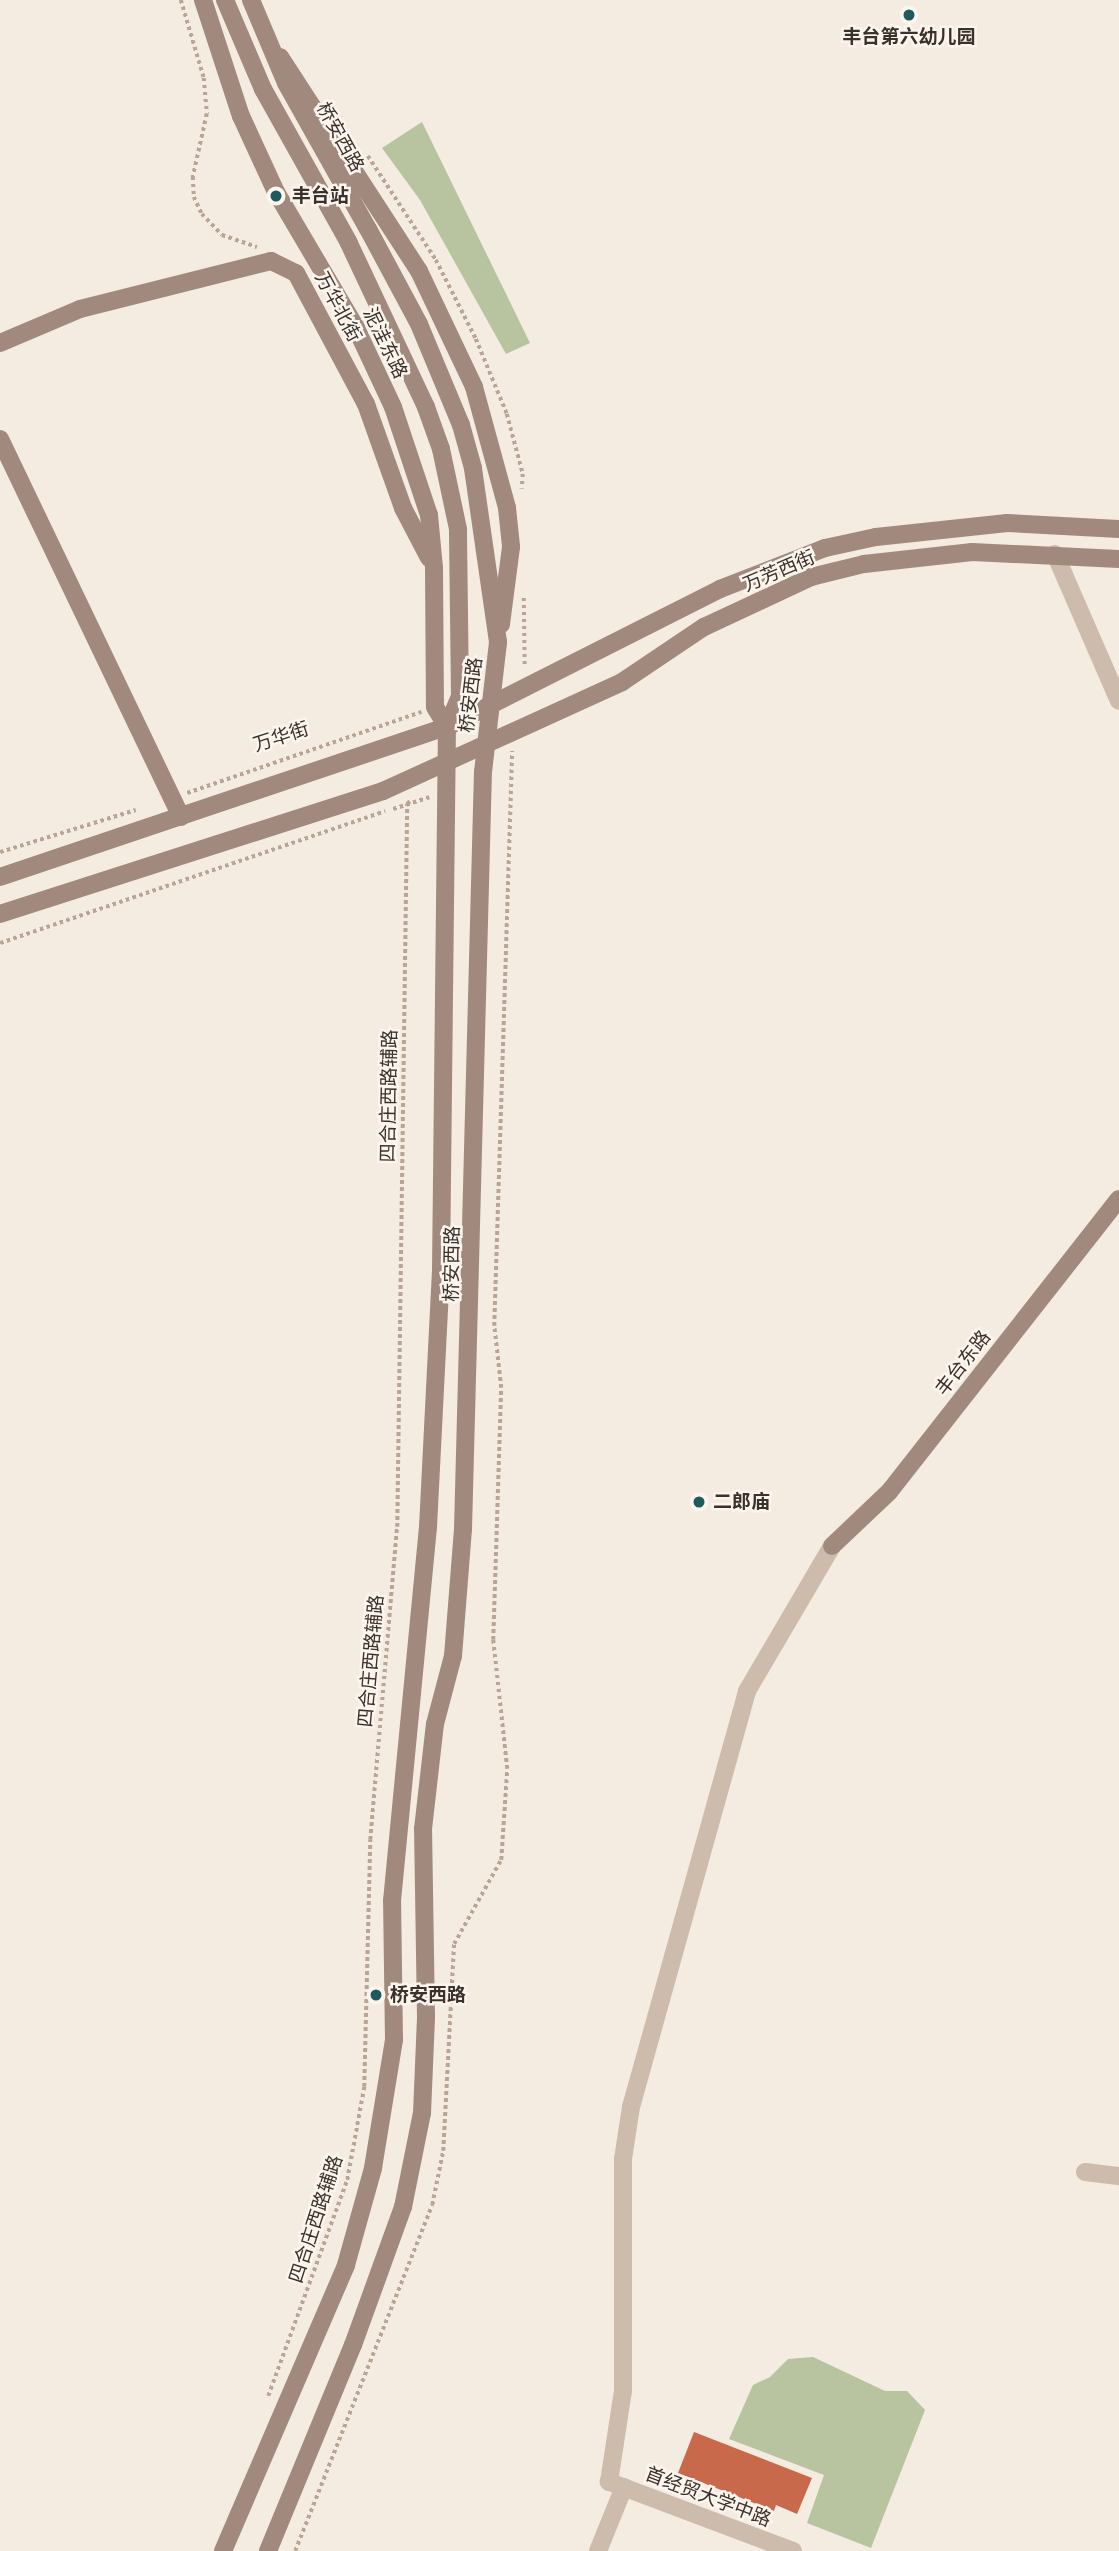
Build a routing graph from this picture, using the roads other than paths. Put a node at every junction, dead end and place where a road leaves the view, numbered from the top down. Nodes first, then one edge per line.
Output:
1 (203, 0) edge
2 (225, 0) edge
3 (250, 0) edge
4 (0, 342) edge
5 (0, 439) edge
6 (1119, 529) edge
7 (1055, 554) junction
8 (1119, 559) edge
9 (434, 568) junction
10 (498, 642) junction
11 (1119, 701) edge
12 (493, 703) junction
13 (447, 727) junction
14 (486, 743) junction
15 (447, 761) junction
16 (181, 817) junction
17 (0, 877) edge
18 (0, 914) edge
19 (1119, 1199) edge
20 (832, 1546) joint
21 (1085, 2172) dead end
22 (1119, 2176) edge
23 (616, 2485) junction
24 (223, 2551) edge
25 (268, 2551) edge
26 (598, 2551) edge
27 (793, 2551) edge

1 - 9 main road, 泥洼东路
2 - 13 main road, 桥安西路, bridge
3 - 10 main road, 桥安西路, bridge
3 - 10 main road
4 - 9 main road, 万华北街
5 - 16 main road
6 - 12 main road, 万芳西街
7 - 8 main road, 万芳西街
7 - 11 street
7 - 14 main road, 万芳西街
9 - 13 main road, 泥洼东路
10 - 12 main road, 桥安西路
12 - 13 main road
12 - 14 main road, 桥安西路
13 - 15 main road, 桥安西路
13 - 16 main road
14 - 15 main road
14 - 25 main road, 桥安西路
15 - 18 main road
15 - 24 main road, 桥安西路
16 - 17 main road
19 - 20 main road, 丰台东路
20 - 23 street
21 - 22 street
23 - 26 street
23 - 27 street, 首经贸大学中路

